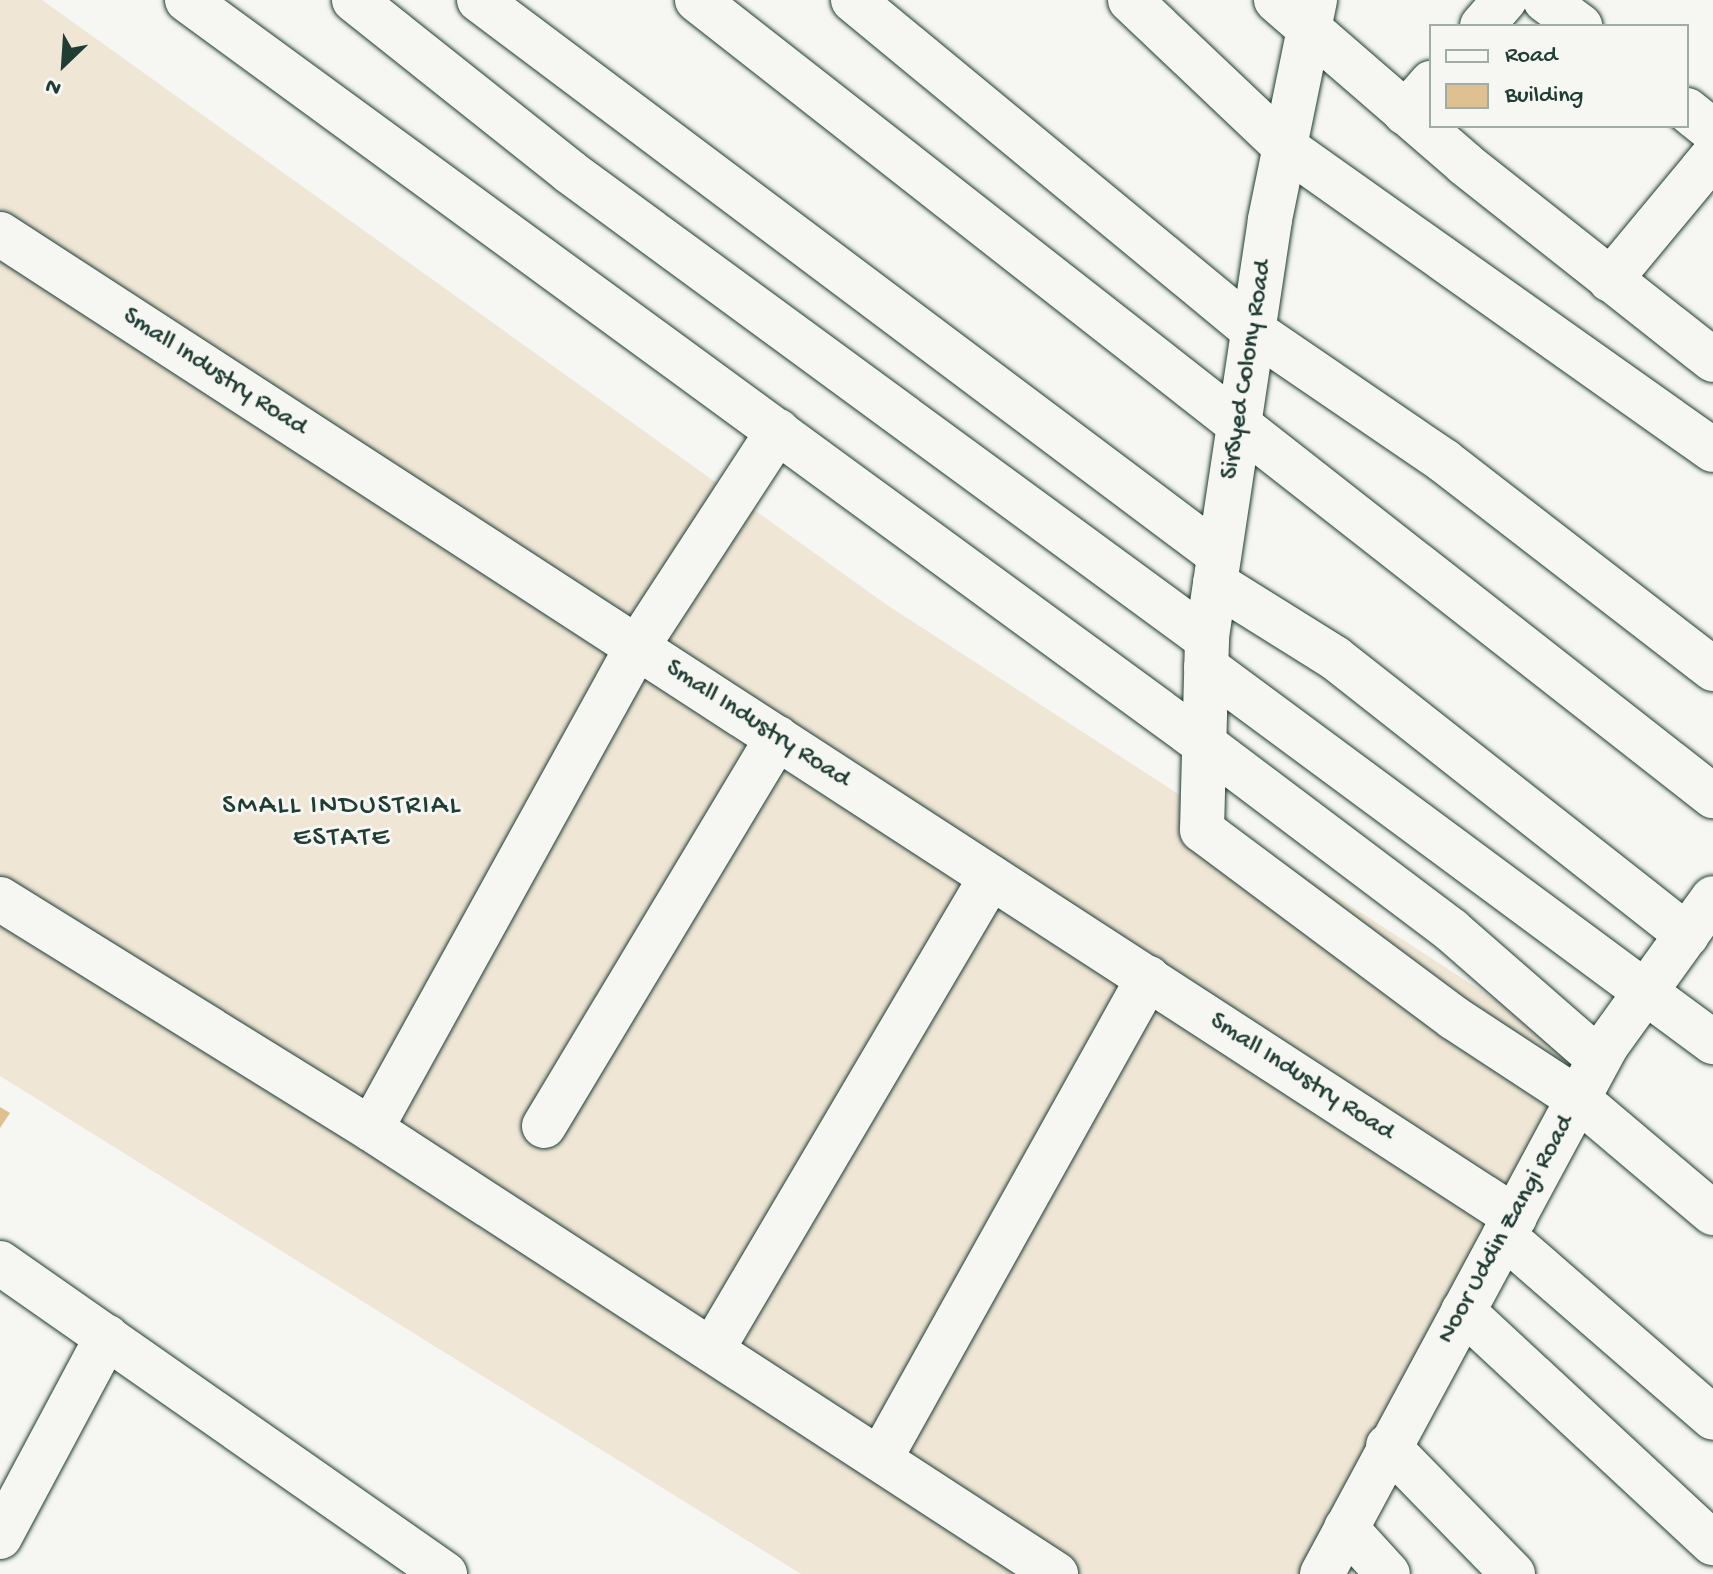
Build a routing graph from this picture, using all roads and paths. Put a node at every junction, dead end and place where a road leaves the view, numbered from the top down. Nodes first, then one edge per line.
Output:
1 (187, 0) edge
2 (354, 0) edge
3 (479, 0) edge
4 (697, 0) edge
5 (853, 0) edge
6 (1130, 0) edge
7 (1276, 0) edge
8 (1505, 0) edge
9 (1545, 0) edge
10 (1312, 16) edge
11 (1484, 24) edge
12 (1577, 24) edge
13 (1418, 98) edge
14 (1689, 112) edge
15 (1450, 128) edge
16 (1713, 131) edge
17 (1285, 147) junction
18 (1713, 156) edge
19 (0, 234) edge
20 (1610, 280) junction
21 (1255, 332) junction
22 (1713, 360) edge
23 (1239, 427) junction
24 (778, 431) junction
25 (1713, 450) edge
26 (1217, 569) junction
27 (637, 647) junction
28 (1206, 653) junction
29 (1713, 669) edge
30 (777, 738) junction
31 (1203, 743) junction
32 (1713, 796) edge
33 (991, 877) junction
34 (0, 899) edge
35 (1704, 915) edge
36 (1148, 978) junction
37 (1648, 988) junction
38 (1713, 1042) edge
39 (1599, 1059) junction
40 (1578, 1099) junction
41 (544, 1126) dead end
42 (371, 1129) junction
43 (1713, 1213) edge
44 (1510, 1226) junction
45 (0, 1263) edge
46 (1463, 1311) junction
47 (107, 1337) junction
48 (712, 1350) junction
49 (1713, 1418) edge
50 (1388, 1446) junction
51 (880, 1459) junction
52 (1346, 1528) junction
53 (0, 1537) edge
54 (1713, 1543) edge
55 (445, 1574) edge
56 (1056, 1574) edge
57 (1322, 1574) edge
58 (1388, 1574) edge
59 (1513, 1574) edge

1 - 24 street
2 - 28 street
3 - 26 street
4 - 23 street
5 - 21 street
6 - 17 street
7 - 10 street
8 - 11 street
9 - 12 street
10 - 13 street
10 - 17 street, SirSyed Colony Road
14 - 16 street
15 - 20 street
17 - 21 street, SirSyed Colony Road
17 - 25 street
18 - 20 street
19 - 27 street, Small Industry Road
20 - 22 street
21 - 23 street, SirSyed Colony Road
21 - 29 street
23 - 26 street, SirSyed Colony Road
23 - 32 street
24 - 27 street
24 - 31 street
26 - 28 street, SirSyed Colony Road
26 - 35 street
27 - 30 street, Small Industry Road
27 - 42 street
28 - 31 street, SirSyed Colony Road
28 - 37 street
30 - 33 street, Small Industry Road
30 - 41 street
31 - 39 street
31 - 40 street, SirSyed Colony Road
33 - 36 street, Small Industry Road
33 - 48 street
34 - 42 street
35 - 37 street, Noor Uddin Zangi Road
36 - 44 street, Small Industry Road
36 - 51 street
37 - 38 street
37 - 39 street, Noor Uddin Zangi Road
39 - 40 street, Noor Uddin Zangi Road
40 - 43 street
40 - 44 street, Noor Uddin Zangi Road
42 - 48 street
44 - 46 street, Noor Uddin Zangi Road
44 - 49 street, Small Industry Road
45 - 47 street
46 - 50 street, Noor Uddin Zangi Road
46 - 54 street
47 - 53 street
47 - 55 street
48 - 51 street
50 - 52 street, Noor Uddin Zangi Road
50 - 59 street
51 - 56 street
52 - 57 street, Noor Uddin Zangi Road
52 - 58 street

